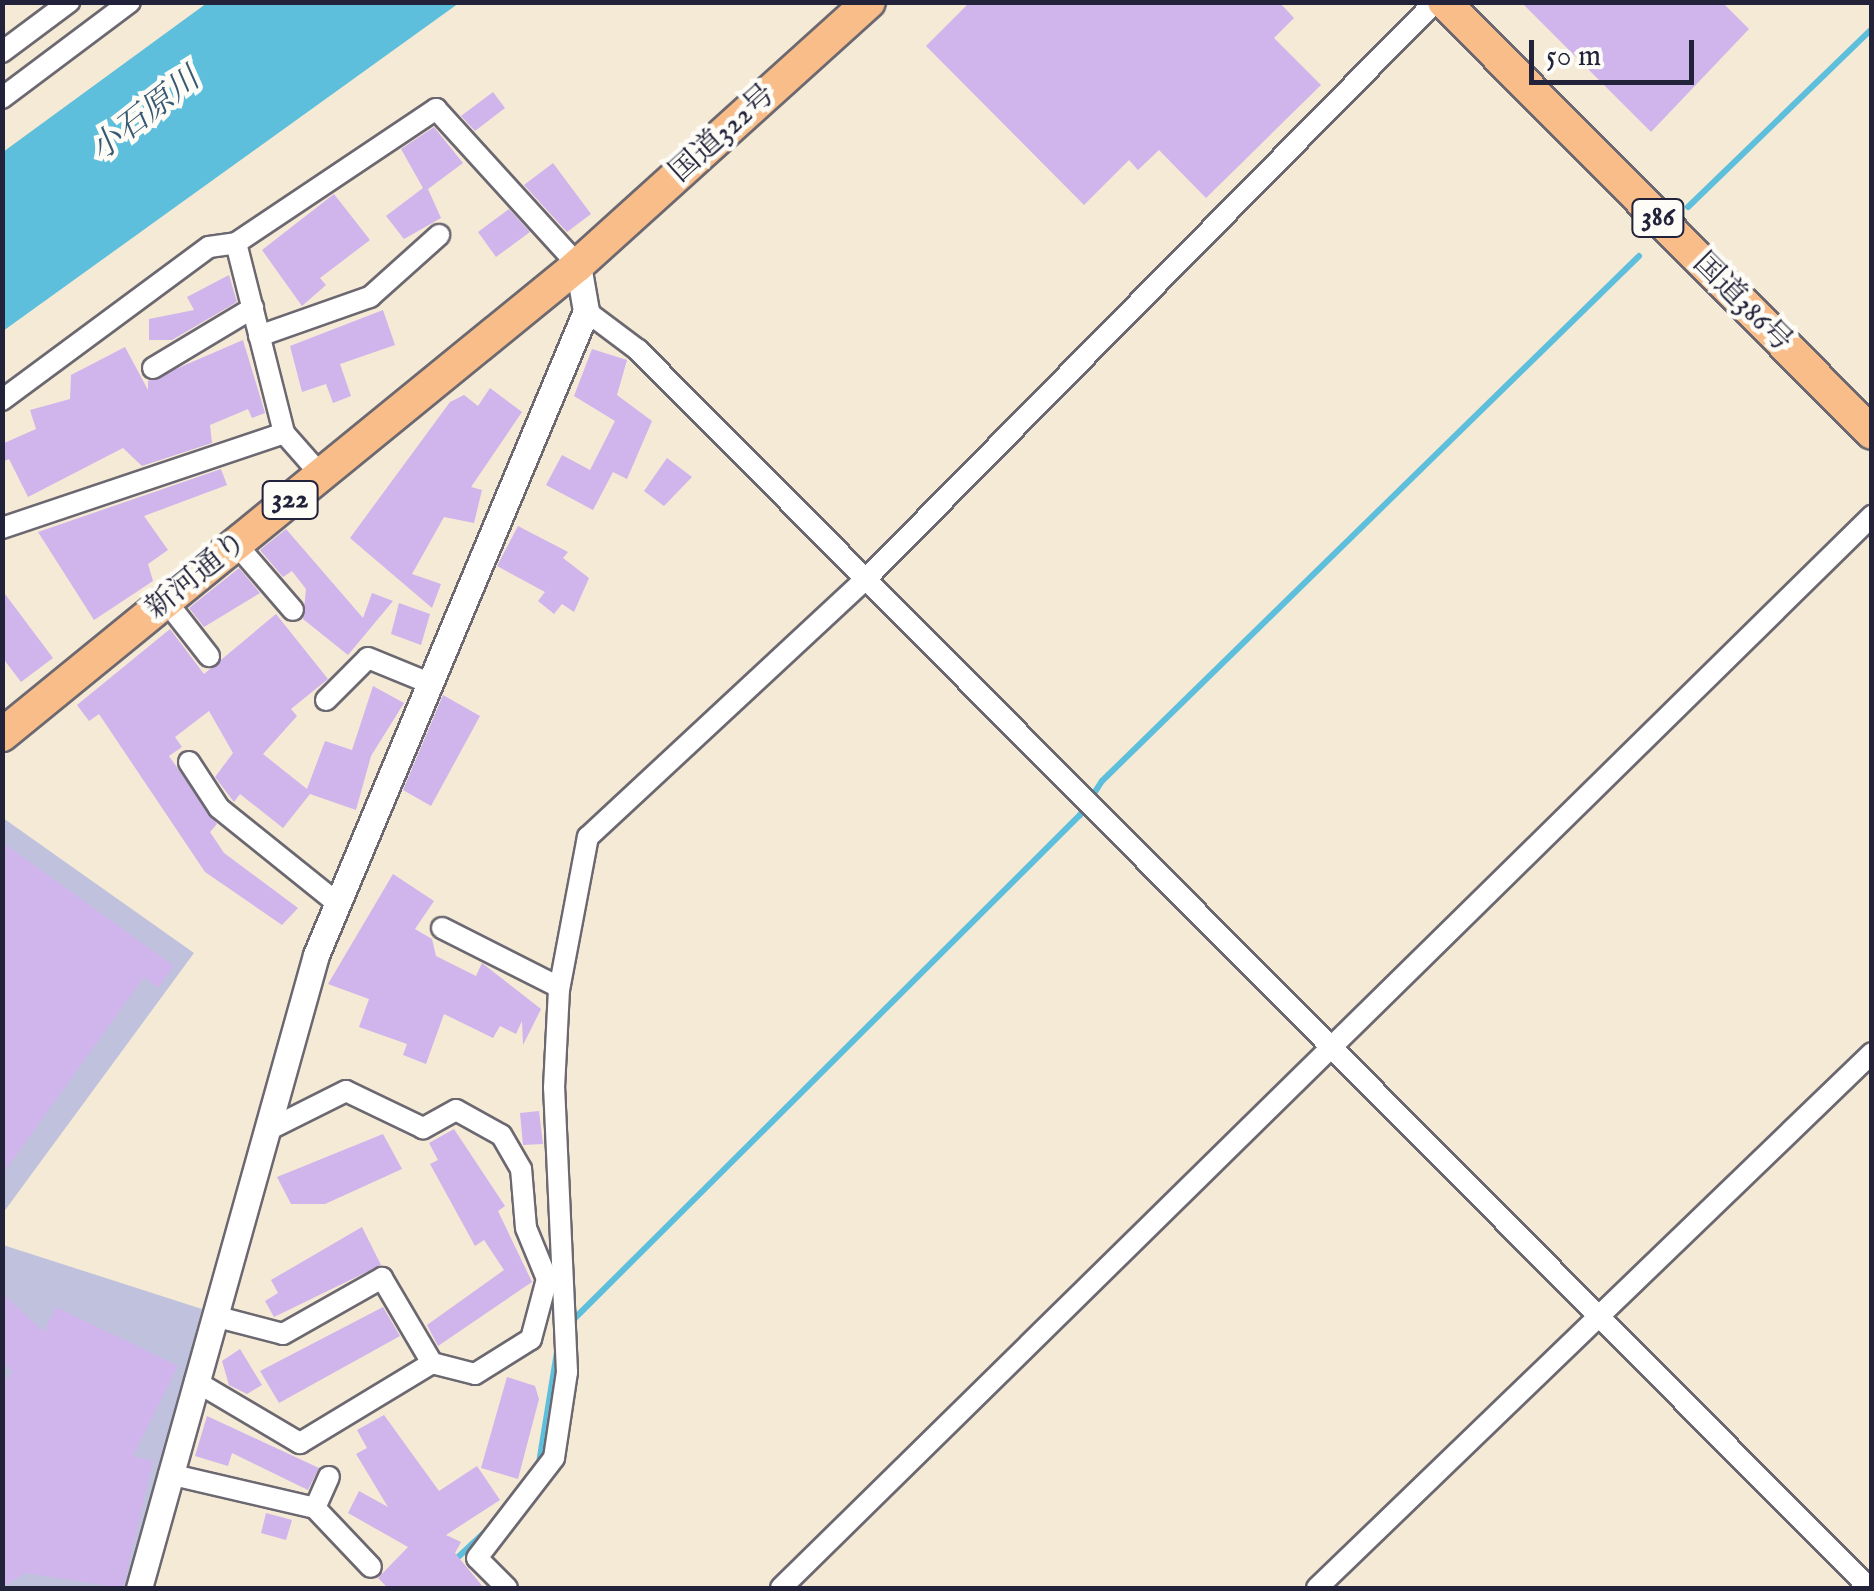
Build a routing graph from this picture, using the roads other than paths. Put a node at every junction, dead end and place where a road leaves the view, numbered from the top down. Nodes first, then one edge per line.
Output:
1 (69, 2) edge
2 (130, 2) edge
3 (869, 2) edge
4 (1435, 2) edge
5 (1444, 2) edge
6 (2, 52) edge
7 (2, 98) edge
8 (440, 235) dead end
9 (236, 243) junction
10 (578, 265) junction
11 (253, 308) junction
12 (586, 311) junction
13 (260, 336) junction
14 (153, 368) dead end
15 (2, 400) edge
16 (1872, 432) edge
17 (284, 434) junction
18 (320, 475) junction
19 (1872, 516) edge
20 (2, 528) edge
21 (236, 544) junction
22 (865, 580) junction
23 (166, 602) junction
24 (293, 610) dead end
25 (209, 656) dead end
26 (429, 683) junction
27 (326, 700) dead end
28 (2, 735) edge
29 (188, 762) dead end
30 (337, 903) junction
31 (442, 928) dead end
32 (560, 987) junction
33 (1872, 1053) edge
34 (1330, 1055) junction
35 (266, 1131) junction
36 (214, 1316) junction
37 (1597, 1322) junction
38 (432, 1363) junction
39 (195, 1380) junction
40 (169, 1474) junction
41 (329, 1477) dead end
42 (315, 1508) junction
43 (371, 1567) dead end
44 (139, 1588) edge
45 (507, 1588) edge
46 (781, 1588) edge
47 (1317, 1588) edge
48 (1870, 1588) edge

1 - 6 street
2 - 7 street
3 - 10 highway, 国道322号 / 322
4 - 22 street
5 - 16 highway, 国道386号 / 386
8 - 13 street
9 - 10 street
9 - 11 street
9 - 15 street
10 - 12 street
10 - 18 highway, 新河通り / 322
11 - 13 street
11 - 14 street
12 - 22 street
12 - 26 street
13 - 17 street
17 - 18 street
17 - 20 street
18 - 21 highway, 新河通り / 322
19 - 34 street
21 - 23 highway, 新河通り / 322
21 - 24 street
22 - 32 street
22 - 34 street
23 - 25 street
23 - 28 highway, 新河通り / 322
26 - 27 street
26 - 30 street
29 - 30 street
30 - 35 street
31 - 32 street
32 - 45 street
33 - 37 street
34 - 37 street
34 - 46 street
35 - 36 street
35 - 38 street
36 - 38 street
36 - 39 street
37 - 47 street
37 - 48 street
38 - 39 street
39 - 40 street
40 - 42 street
40 - 44 street
41 - 42 street
42 - 43 street

